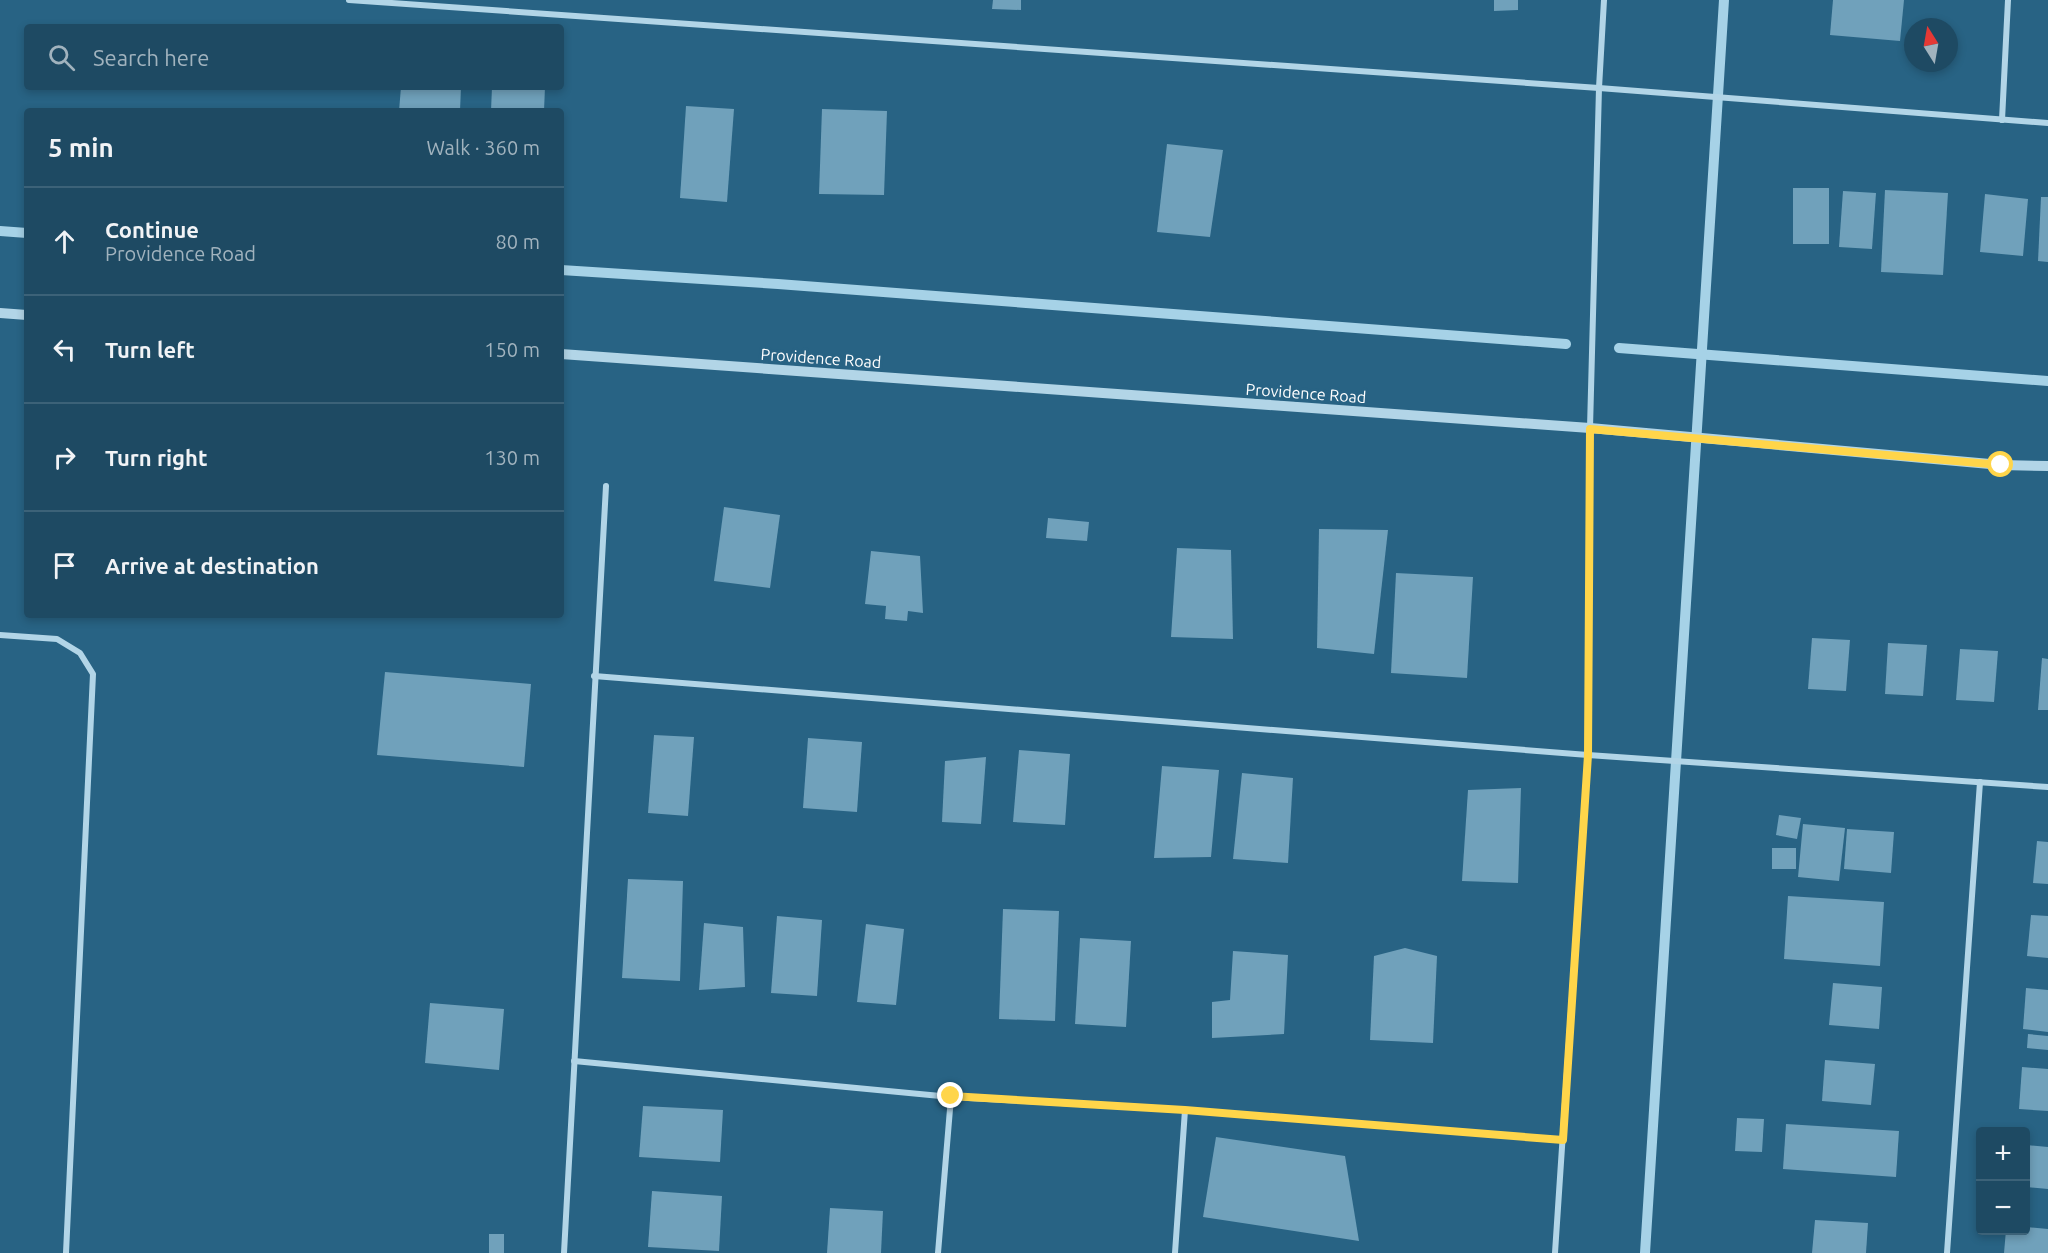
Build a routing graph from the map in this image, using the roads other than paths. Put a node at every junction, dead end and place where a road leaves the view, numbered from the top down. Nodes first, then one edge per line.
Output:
1 (349, 0) edge
2 (1604, 0) edge
3 (2008, 0) edge
4 (1599, 88) junction
5 (2002, 120) junction
6 (2048, 123) edge
7 (0, 313) edge
8 (24, 315) edge
9 (564, 354) edge
10 (1590, 429) junction
11 (2048, 466) edge
12 (606, 486) dead end
13 (0, 635) edge
14 (594, 676) junction
15 (1588, 755) junction
16 (1980, 782) junction
17 (2048, 787) edge
18 (574, 1061) junction
19 (951, 1096) junction
20 (1185, 1110) junction
21 (1563, 1140) junction
22 (66, 1253) edge
23 (564, 1253) edge
24 (938, 1253) edge
25 (1175, 1253) edge
26 (1555, 1253) edge
27 (1947, 1253) edge

1 - 4 street
2 - 4 street
3 - 5 street
4 - 5 street
4 - 10 street
5 - 6 street
7 - 8 street
9 - 10 street, Providence Road
10 - 11 street, Providence Road
10 - 15 street
12 - 14 street
13 - 22 street
14 - 15 street
14 - 18 street
15 - 16 street
15 - 21 street
16 - 17 street
16 - 27 street
18 - 19 street
18 - 23 street
19 - 20 street
19 - 24 street
20 - 21 street
20 - 25 street
21 - 26 street

